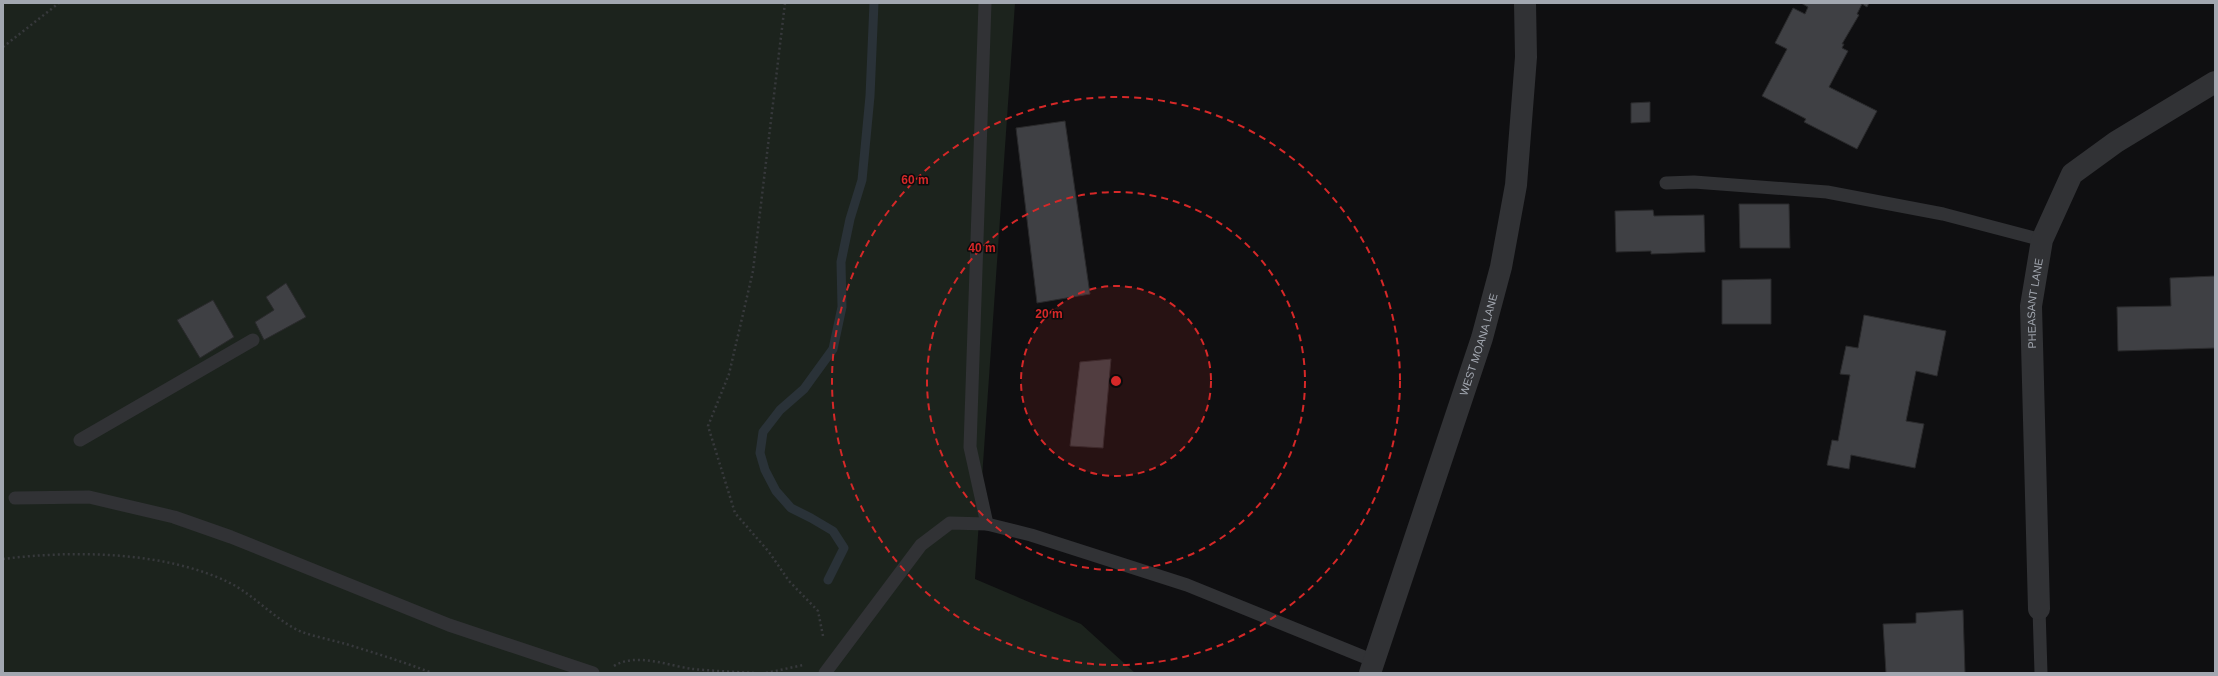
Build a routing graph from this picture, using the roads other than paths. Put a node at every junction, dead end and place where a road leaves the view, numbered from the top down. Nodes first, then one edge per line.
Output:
1 (984, 3) edge
2 (1525, 3) edge
3 (2215, 82) edge
4 (1666, 183) dead end
5 (2042, 240) junction
6 (253, 340) dead end
7 (80, 440) dead end
8 (15, 498) dead end
9 (987, 524) junction
10 (2039, 610) joint
11 (1372, 667) edge
12 (593, 673) edge
13 (825, 673) edge
14 (2041, 673) edge

1 - 9 lane
2 - 11 street, WEST MOANA LANE
3 - 5 street, PHEASANT LANE
4 - 5 lane
5 - 10 street, PHEASANT LANE
6 - 7 lane
8 - 12 lane
9 - 11 lane
9 - 13 lane
10 - 14 lane

